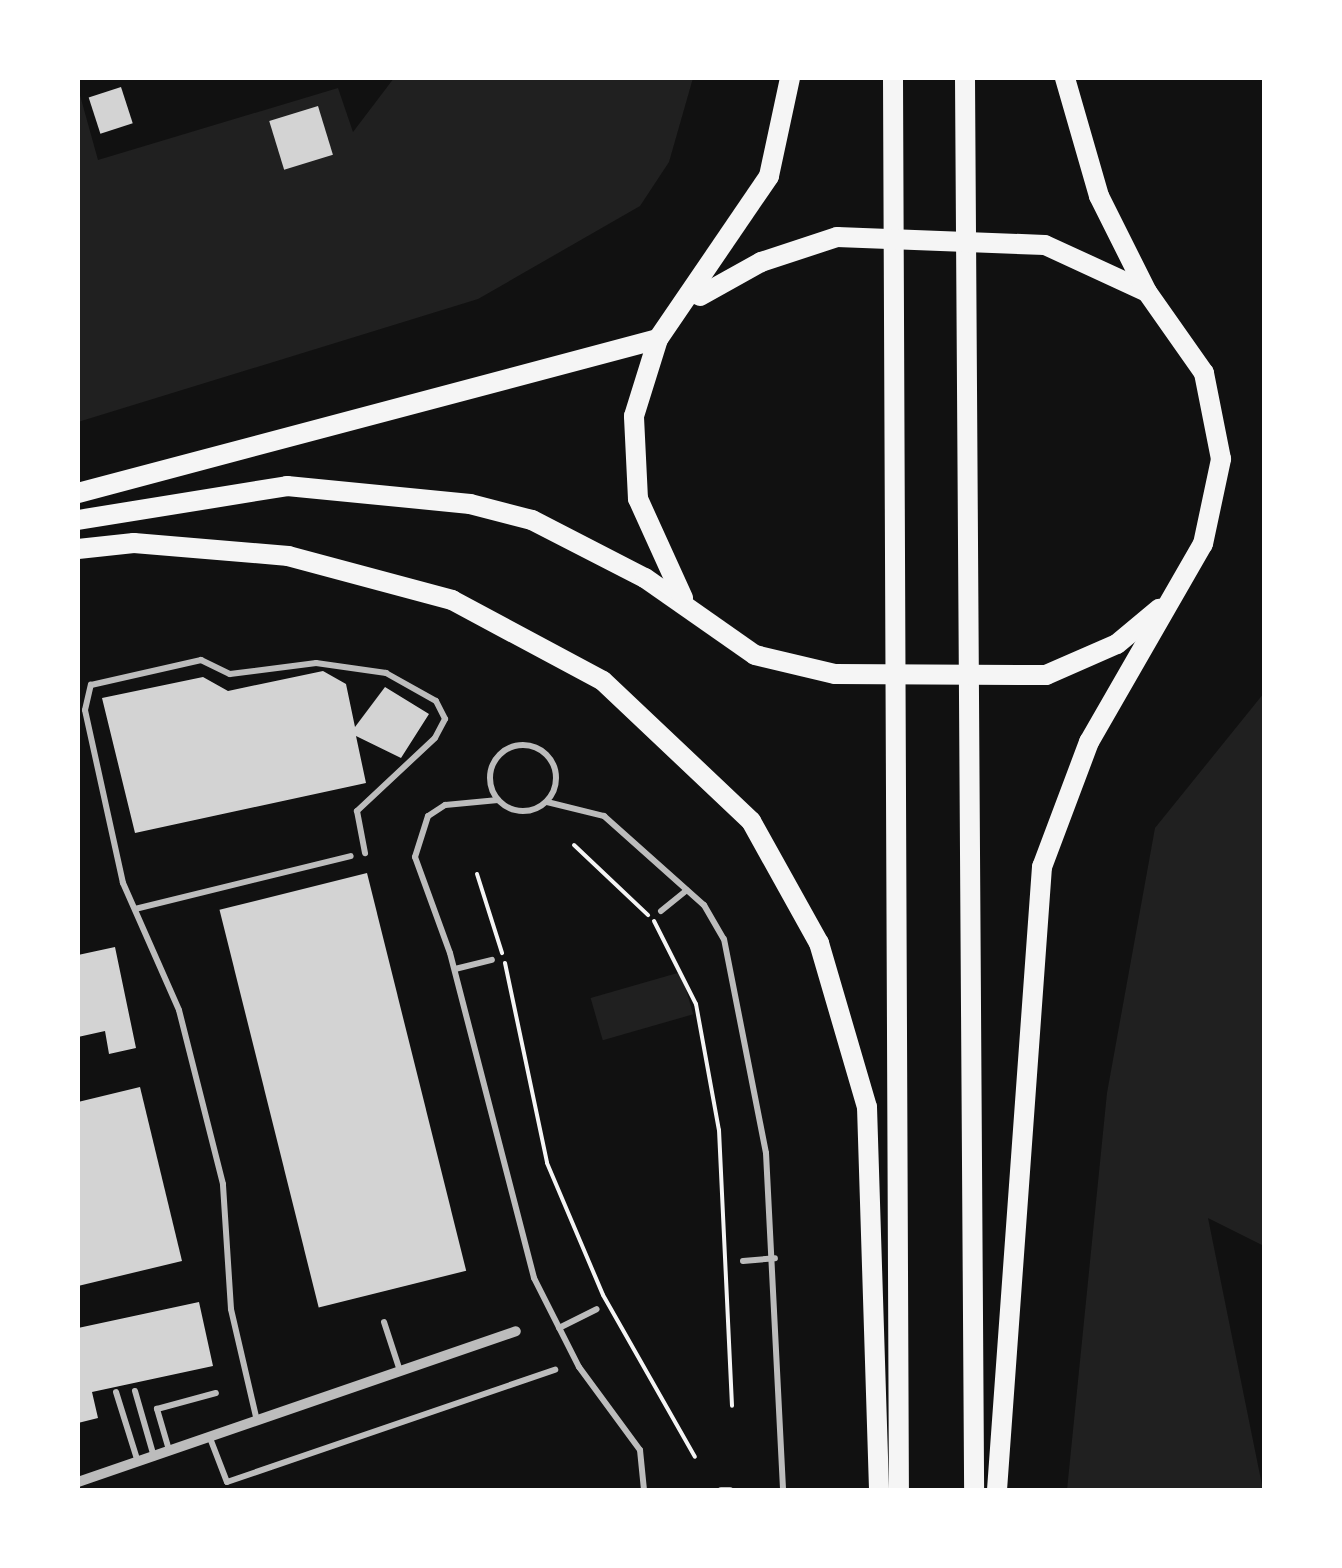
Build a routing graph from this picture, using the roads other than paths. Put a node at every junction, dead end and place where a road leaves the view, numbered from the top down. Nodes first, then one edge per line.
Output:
1 (790, 78) edge
2 (893, 78) edge
3 (965, 78) edge
4 (1064, 78) edge
5 (1147, 292) junction
6 (694, 299) junction
7 (658, 340) junction
8 (78, 493) edge
9 (78, 520) edge
10 (78, 549) edge
11 (1170, 600) junction
12 (709, 625) junction
13 (498, 800) junction
14 (546, 802) junction
15 (365, 853) dead end
16 (351, 856) dead end
17 (687, 890) junction
18 (134, 909) junction
19 (661, 911) dead end
20 (492, 960) dead end
21 (454, 970) junction
22 (774, 1258) junction
23 (743, 1260) dead end
24 (597, 1309) dead end
25 (384, 1322) dead end
26 (559, 1328) junction
27 (516, 1331) dead end
28 (555, 1370) dead end
29 (400, 1371) junction
30 (135, 1391) dead end
31 (116, 1392) dead end
32 (216, 1394) dead end
33 (257, 1422) junction
34 (210, 1438) junction
35 (169, 1452) junction
36 (154, 1457) junction
37 (138, 1462) junction
38 (78, 1482) edge
39 (644, 1490) edge
40 (720, 1490) edge
41 (730, 1490) edge
42 (783, 1490) edge
43 (879, 1490) edge
44 (900, 1490) edge
45 (974, 1490) edge
46 (997, 1490) edge

1 - 6 highway
2 - 44 highway
3 - 45 highway
4 - 5 highway
5 - 6 highway
5 - 11 highway
6 - 7 highway
7 - 8 highway
7 - 12 highway
9 - 12 highway
10 - 43 highway
11 - 12 highway
11 - 46 highway
13 - 14 lane
13 - 14 lane
13 - 21 lane
14 - 17 lane
15 - 18 lane
16 - 18 lane
17 - 19 lane
17 - 22 lane
18 - 33 lane
20 - 21 lane
21 - 26 lane
22 - 23 lane
22 - 42 lane
24 - 26 lane
25 - 29 lane
26 - 39 lane
27 - 29 street
28 - 34 lane
29 - 33 street
30 - 36 lane
31 - 37 lane
32 - 35 lane
33 - 34 street
34 - 35 street
35 - 36 street
36 - 37 street
37 - 38 street
40 - 41 lane

